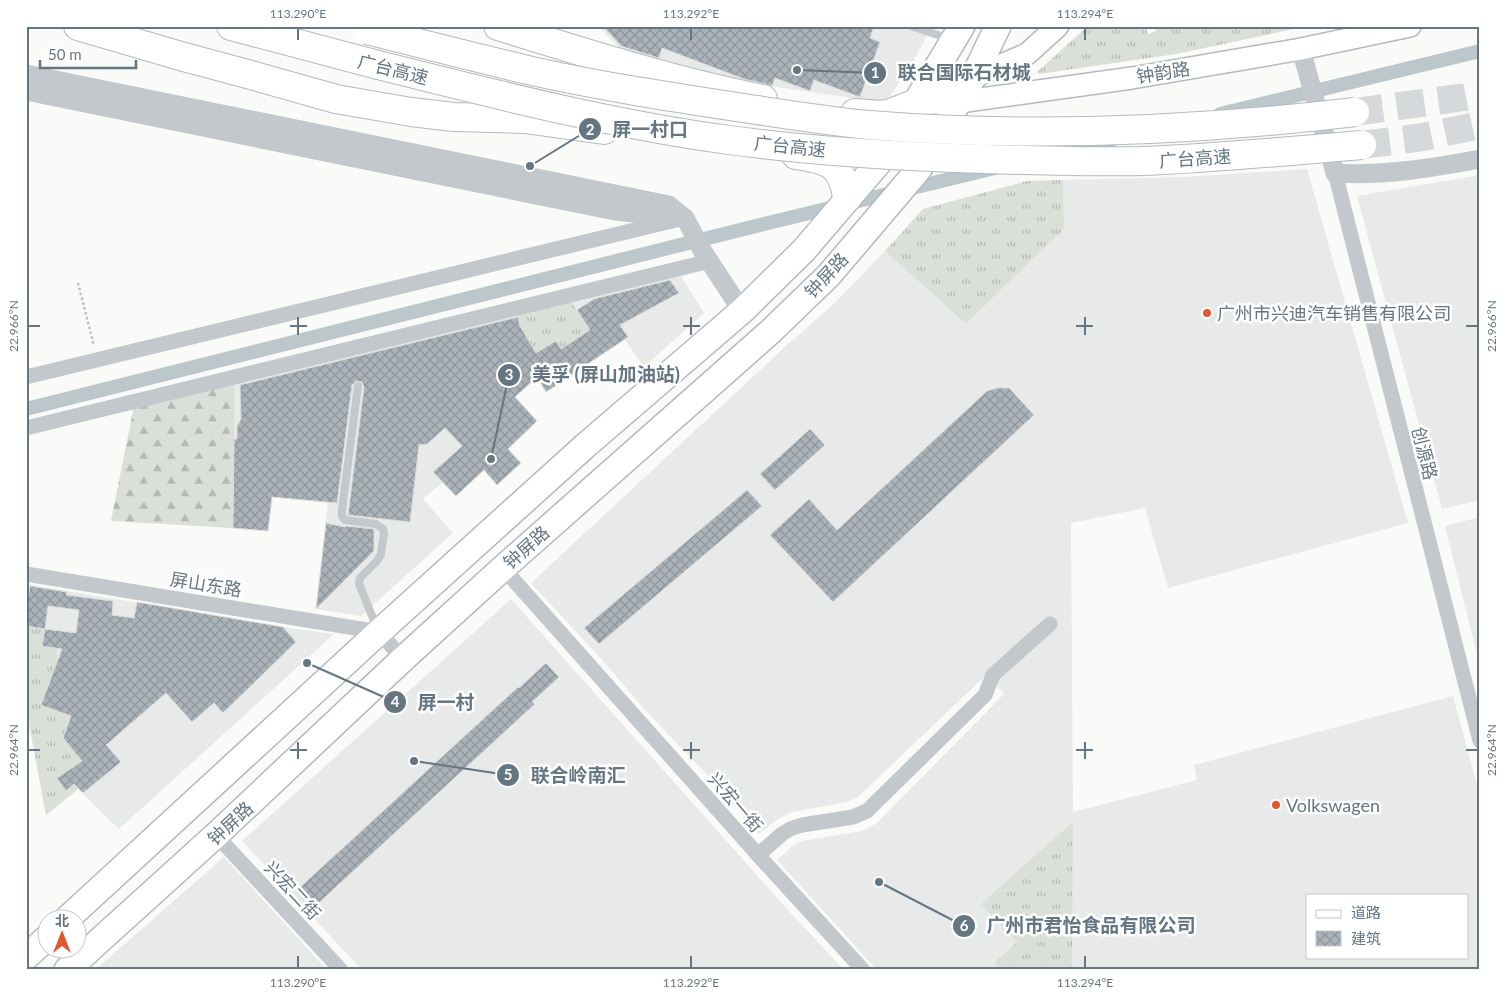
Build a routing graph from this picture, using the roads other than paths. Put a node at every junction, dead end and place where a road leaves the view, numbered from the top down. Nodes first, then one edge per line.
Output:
1 (78, 26) edge
2 (230, 26) edge
3 (352, 26) edge
4 (498, 26) edge
5 (912, 26) edge
6 (998, 26) edge
7 (1058, 26) edge
8 (1410, 26) edge
9 (958, 33) edge
10 (1303, 57) junction
11 (26, 74) edge
12 (974, 76) junction
13 (26, 92) edge
14 (960, 102) junction
15 (914, 104) junction
16 (1355, 112) tunnel mouth
17 (944, 127) junction
18 (1362, 145) tunnel mouth
19 (1480, 159) edge
20 (1335, 173) junction
21 (847, 198) junction
22 (684, 218) junction
23 (706, 255) junction
24 (742, 311) junction
25 (26, 377) edge
26 (358, 386) dead end
27 (26, 428) edge
28 (504, 568) junction
29 (26, 574) edge
30 (1050, 624) dead end
31 (379, 632) junction
32 (403, 659) junction
33 (1480, 741) edge
34 (216, 835) junction
35 (758, 855) junction
36 (79, 908) edge
37 (38, 946) edge
38 (26, 957) edge
39 (67, 970) edge
40 (342, 970) edge
41 (863, 970) edge

1 - 21 highway
2 - 18 highway, 广台高速, bridge
3 - 16 highway, 广台高速, bridge
4 - 15 highway
5 - 9 lane
6 - 12 highway, 钟屏路
7 - 12 main road
8 - 10 main road, 钟韵路
9 - 15 highway, 钟屏路
10 - 14 main road, 钟韵路
10 - 20 street
11 - 22 street
12 - 14 highway, 钟屏路
12 - 15 main road
13 - 22 street
14 - 15 main road, 钟韵路
14 - 17 highway, 钟屏路
15 - 17 highway
15 - 21 highway, 钟屏路
17 - 28 highway, 钟屏路
19 - 20 street
20 - 33 street, 创源路
21 - 24 highway, 钟屏路
22 - 23 street
22 - 25 street
23 - 24 street
23 - 27 street
24 - 31 highway, 钟屏路
26 - 31 lane
28 - 32 highway, 钟屏路
28 - 35 street, 兴宏一街
29 - 31 street, 屏山东路
30 - 35 street
31 - 32 street
31 - 36 highway, 钟屏路
32 - 34 highway, 钟屏路
34 - 39 highway, 钟屏路
34 - 40 street, 兴宏二街
35 - 41 street, 兴宏一街
37 - 38 highway

